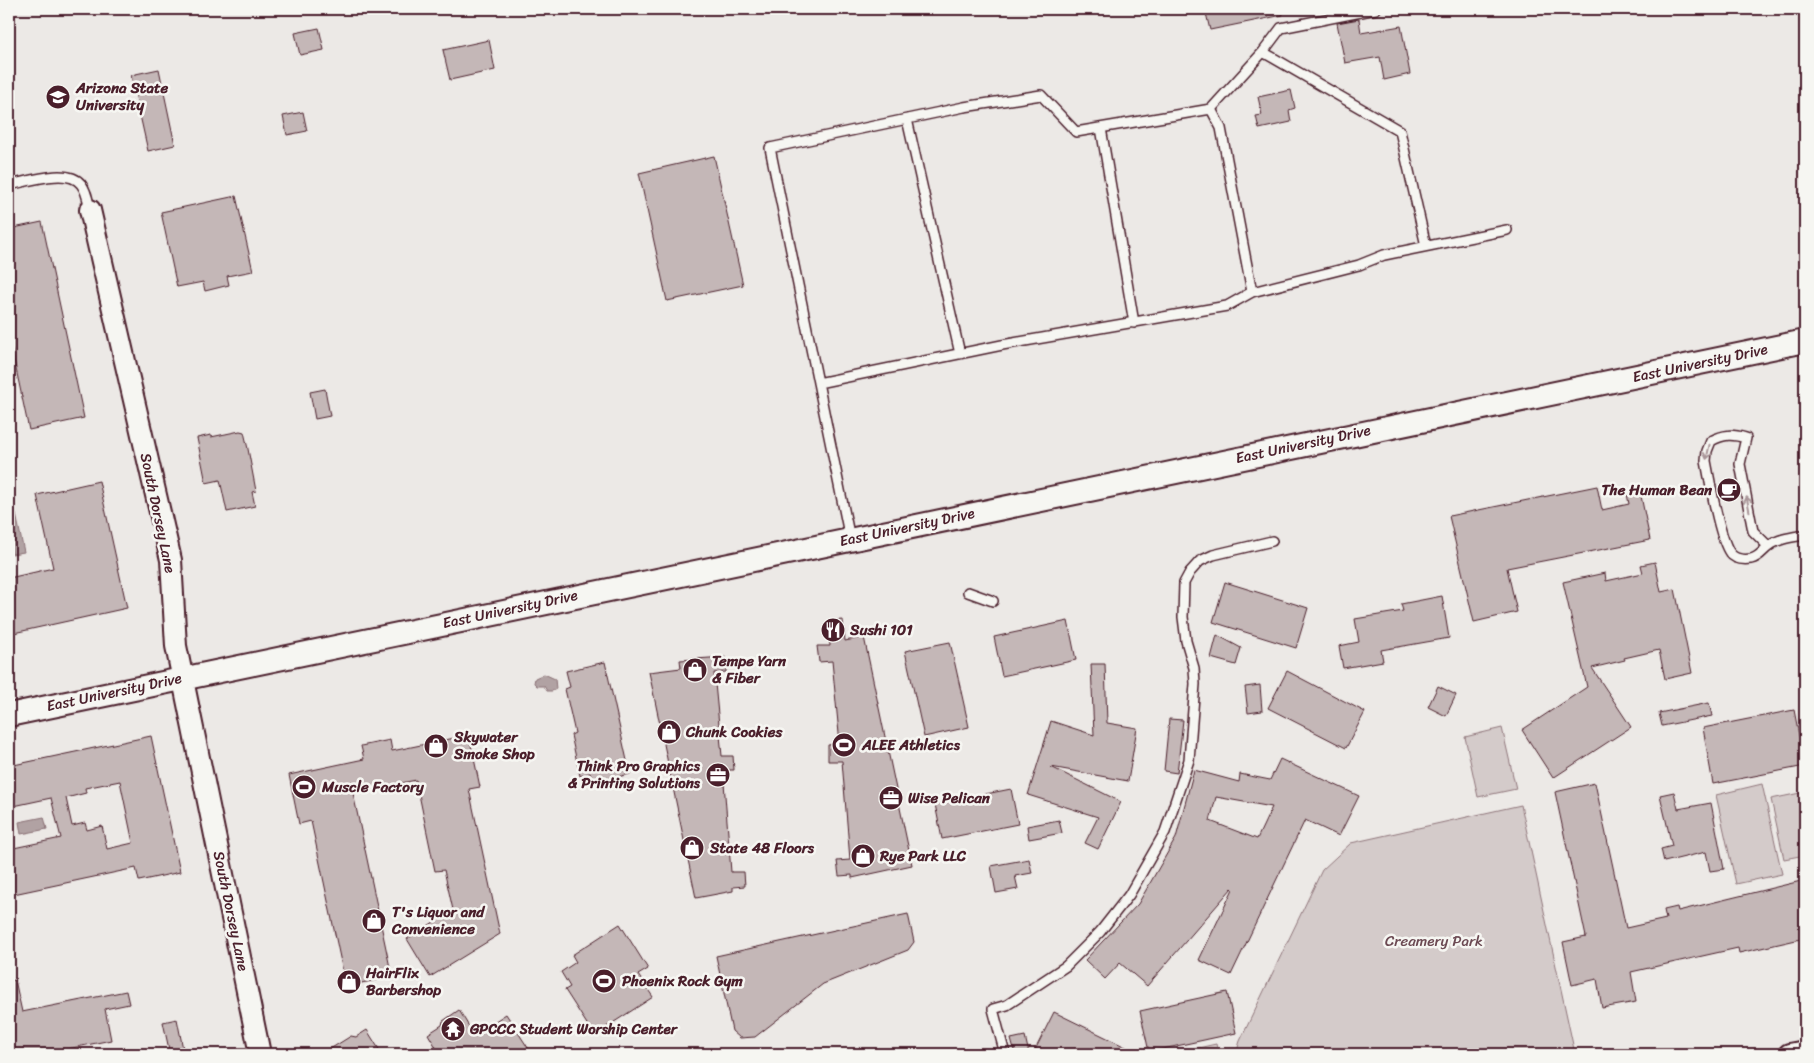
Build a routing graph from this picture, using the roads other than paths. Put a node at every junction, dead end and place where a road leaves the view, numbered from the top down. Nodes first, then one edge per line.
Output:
1 (1376, 9) edge
2 (1263, 52) junction
3 (1211, 109) junction
4 (907, 119) junction
5 (1101, 128) junction
6 (9, 185) edge
7 (90, 210) joint
8 (1506, 230) dead end
9 (1426, 246) junction
10 (1252, 292) junction
11 (1134, 323) junction
12 (1805, 341) edge
13 (960, 354) junction
14 (818, 383) junction
15 (1805, 535) edge
16 (850, 539) junction
17 (1272, 541) dead end
18 (1768, 546) junction
19 (968, 592) dead end
20 (993, 601) dead end
21 (182, 678) junction
22 (9, 714) edge
23 (1805, 1051) edge
24 (260, 1054) edge
25 (1005, 1054) edge
26 (1790, 1054) edge

1 - 2 lane
2 - 3 lane
2 - 9 lane
3 - 5 lane
3 - 10 lane
4 - 5 lane
4 - 13 lane
4 - 14 lane
5 - 11 lane
6 - 7 lane
7 - 21 street, South Dorsey Lane
8 - 9 lane
9 - 10 lane
10 - 11 lane
11 - 13 lane
12 - 16 main road, East University Drive
13 - 14 lane
14 - 16 lane
15 - 18 lane
16 - 21 main road, East University Drive
17 - 25 lane
18 -> 18 lane
19 - 20 lane
21 - 22 main road, East University Drive
21 - 24 street, South Dorsey Lane
23 - 26 street

